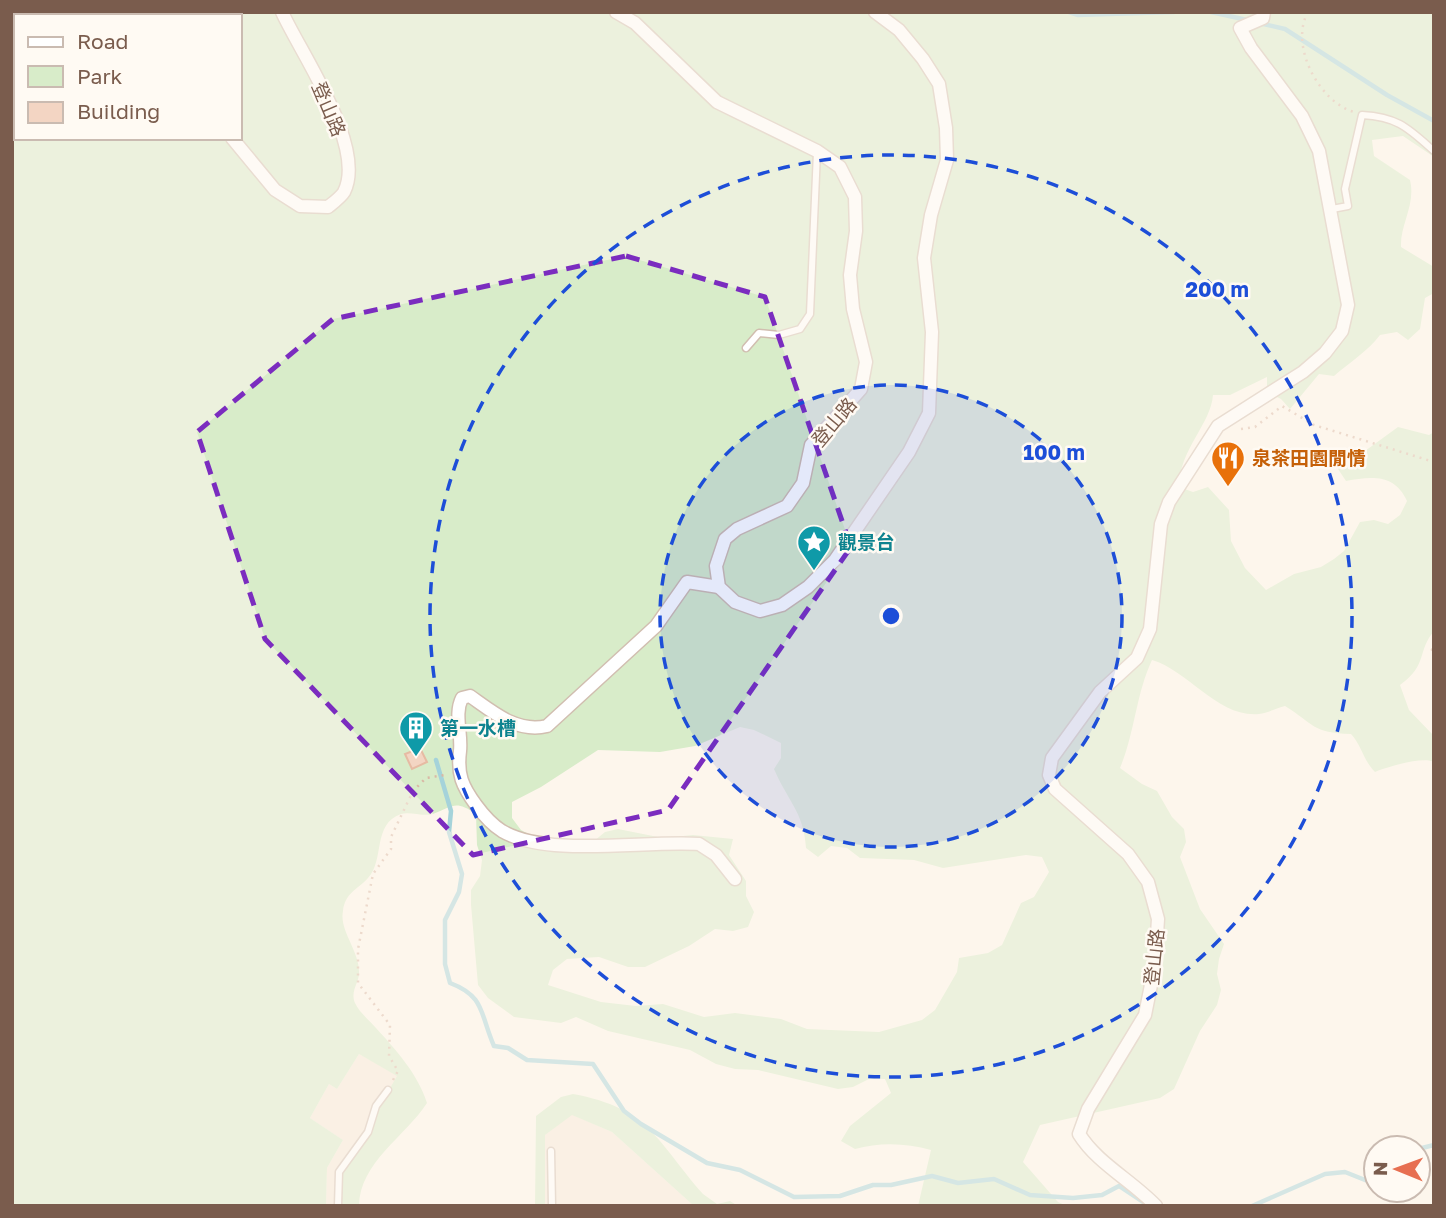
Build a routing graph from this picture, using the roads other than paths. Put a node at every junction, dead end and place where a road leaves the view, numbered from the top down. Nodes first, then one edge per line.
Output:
1 (282, 12) edge
2 (616, 12) edge
3 (876, 12) edge
4 (1263, 15) edge
5 (234, 140) edge
6 (817, 150) junction
7 (1434, 150) edge
8 (1332, 209) junction
9 (746, 348) dead end
10 (719, 587) junction
11 (735, 879) dead end
12 (388, 1090) road end
13 (551, 1151) dead end
14 (338, 1206) edge
15 (552, 1206) edge
16 (1156, 1206) edge

1 - 5 street, 登山路
2 - 6 street, 登山路
3 - 10 street
4 - 8 street, 登山路
6 - 9 lane
6 - 10 street, 登山路
7 - 8 lane
8 - 16 street, 登山路
10 - 11 street
12 - 14 lane
13 - 15 lane

